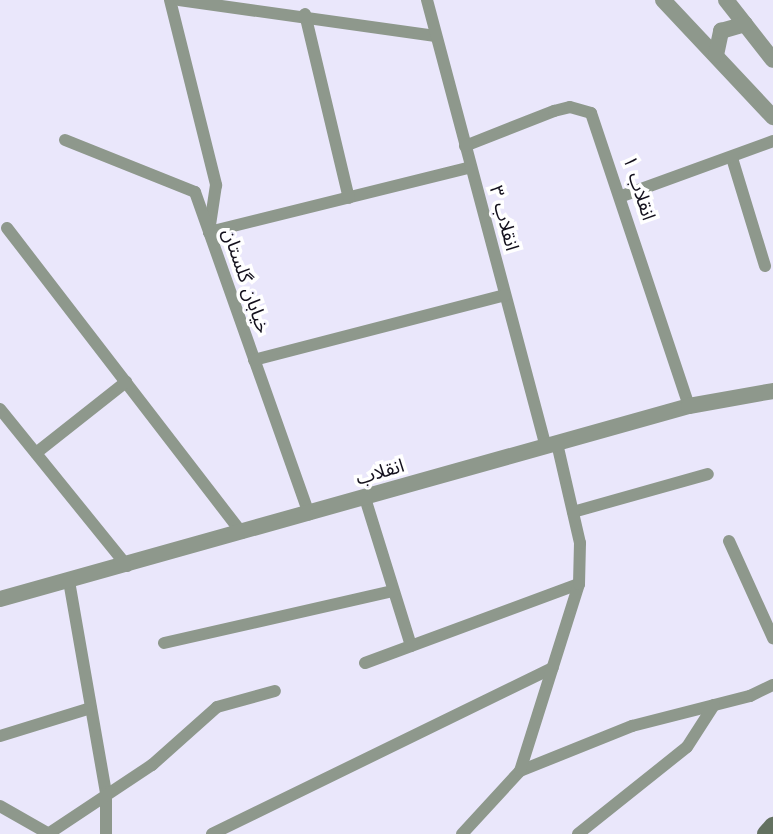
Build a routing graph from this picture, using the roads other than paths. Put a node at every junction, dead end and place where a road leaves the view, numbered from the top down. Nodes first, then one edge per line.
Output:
1 (170, 0) edge
2 (178, 0) edge
3 (427, 0) edge
4 (663, 0) edge
5 (726, 0) edge
6 (305, 13) junction
7 (745, 24) junction
8 (435, 36) junction
9 (716, 55) junction
10 (773, 60) edge
11 (773, 117) edge
12 (65, 140) dead end
13 (773, 141) edge
14 (465, 146) junction
15 (732, 158) junction
16 (471, 167) junction
17 (622, 196) junction
18 (349, 198) junction
19 (7, 228) dead end
20 (209, 232) junction
21 (765, 266) dead end
22 (505, 295) junction
23 (254, 360) junction
24 (126, 382) junction
25 (773, 391) edge
26 (689, 406) junction
27 (0, 409) edge
28 (552, 444) junction
29 (36, 453) junction
30 (708, 474) dead end
31 (365, 498) junction
32 (573, 512) junction
33 (309, 514) junction
34 (242, 533) junction
35 (729, 541) dead end
36 (127, 566) junction
37 (69, 581) junction
38 (579, 584) junction
39 (392, 591) junction
40 (0, 599) edge
41 (773, 638) edge
42 (164, 643) dead end
43 (411, 646) junction
44 (365, 663) dead end
45 (552, 668) junction
46 (772, 686) edge
47 (275, 691) dead end
48 (714, 705) junction
49 (91, 708) junction
50 (0, 736) edge
51 (520, 771) junction
52 (106, 792) junction
53 (0, 806) edge
54 (773, 826) edge
55 (48, 834) edge
56 (106, 834) edge
57 (212, 834) edge
58 (462, 834) edge
59 (578, 834) edge
60 (766, 834) edge

1 - 20 street
2 - 6 street
3 - 8 street, انقلاب ۳
4 - 9 street
5 - 7 street
6 - 8 street
6 - 18 street
7 - 9 street
7 - 10 street
8 - 14 street, انقلاب ۳
9 - 11 street
12 - 20 street, خیابان گلستان
13 - 15 street
14 - 16 street, انقلاب ۳
14 - 17 street, انقلاب ۱
15 - 17 street
15 - 21 street
16 - 18 street
16 - 22 street, انقلاب ۳
17 - 26 street, انقلاب ۱
18 - 20 street
19 - 24 street
20 - 23 street, خیابان گلستان
22 - 23 street
22 - 28 street, انقلاب ۳
23 - 33 street, خیابان گلستان
24 - 29 street
24 - 34 street
25 - 26 street, انقلاب
26 - 28 street, انقلاب
27 - 29 street
28 - 31 street, انقلاب
28 - 32 street, انقلاب ۳
29 - 36 street
30 - 32 street
31 - 33 street, انقلاب
31 - 39 street
32 - 38 street, انقلاب ۳
33 - 34 street, انقلاب
34 - 36 street, انقلاب
35 - 41 street
36 - 37 street, انقلاب
37 - 40 street, انقلاب
37 - 49 street
38 - 43 street
38 - 45 street, انقلاب ۳
39 - 42 street
39 - 43 street
43 - 44 street
45 - 51 street, انقلاب ۳
45 - 57 street
46 - 48 street
47 - 52 street
48 - 51 street
48 - 59 street
49 - 50 street
49 - 52 street
51 - 58 street
52 - 55 street
52 - 56 street
53 - 55 street
54 - 60 main road

